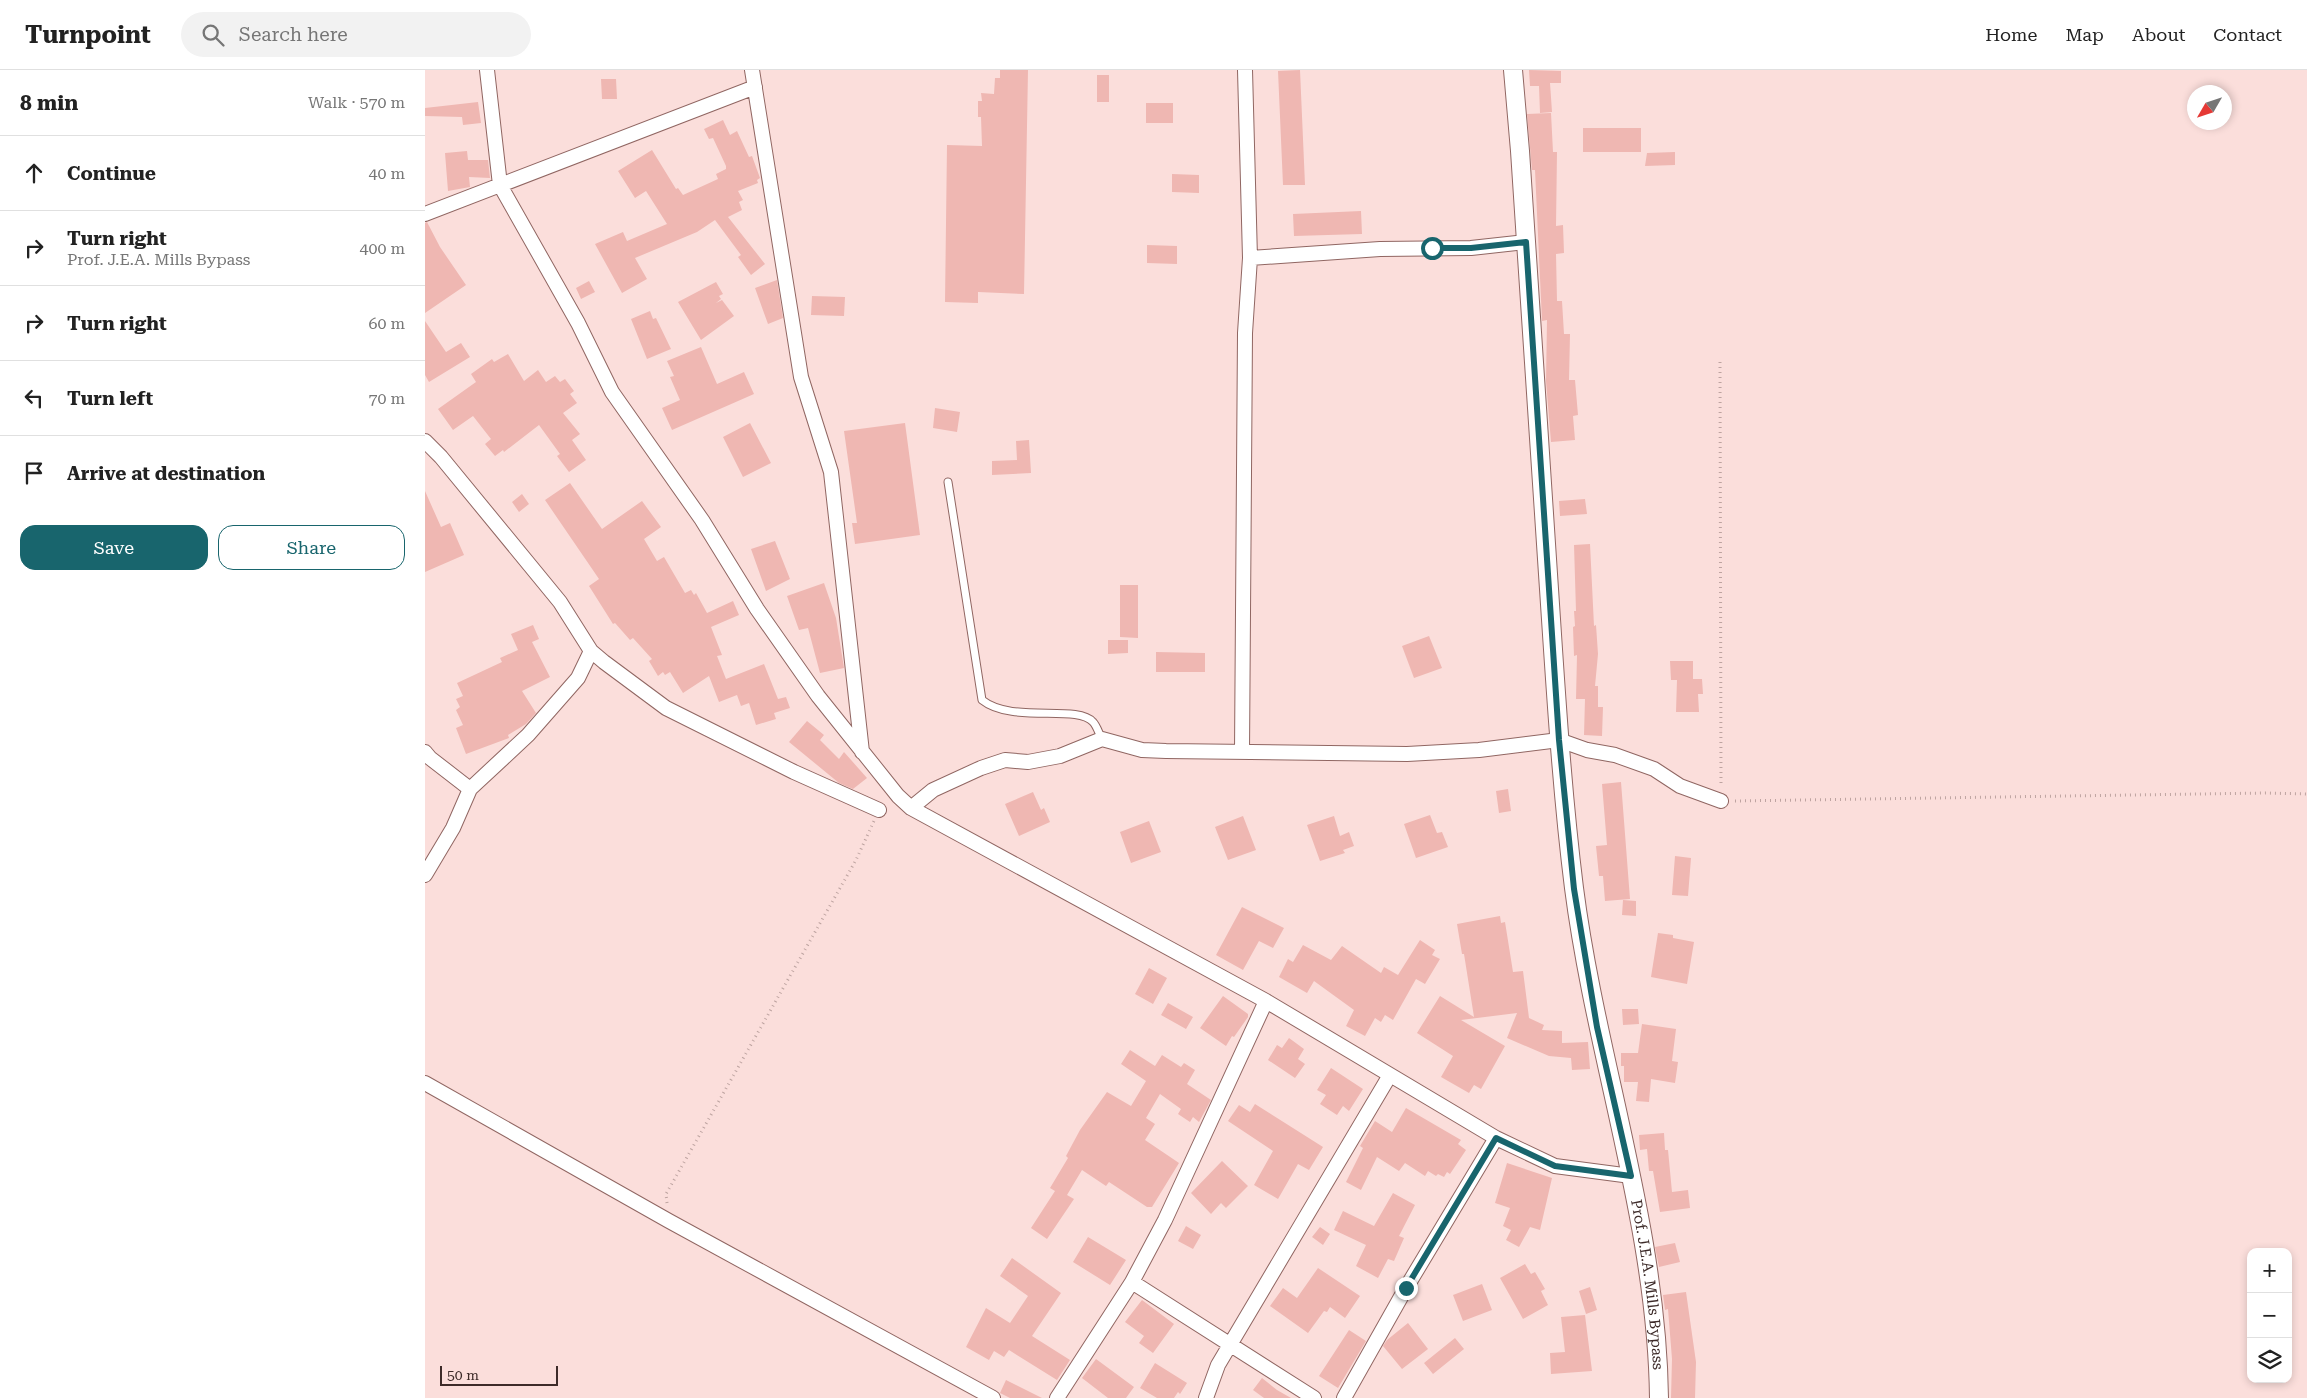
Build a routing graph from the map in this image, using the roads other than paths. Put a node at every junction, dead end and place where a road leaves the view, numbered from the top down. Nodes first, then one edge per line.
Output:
1 (487, 70) edge
2 (752, 70) edge
3 (1245, 70) edge
4 (1513, 70) edge
5 (755, 87) junction
6 (500, 185) junction
7 (425, 214) edge
8 (1526, 242) junction
9 (1250, 258) junction
10 (425, 441) edge
11 (948, 482) dead end
12 (591, 651) junction
13 (1102, 739) junction
14 (1559, 740) junction
15 (425, 752) edge
16 (862, 752) junction
17 (1242, 752) junction
18 (470, 789) junction
19 (1721, 801) road end
20 (911, 808) junction
21 (879, 810) road end
22 (425, 875) edge
23 (1266, 1002) junction
24 (1390, 1075) junction
25 (425, 1083) edge
26 (1496, 1138) junction
27 (1631, 1176) junction
28 (1132, 1282) junction
29 (1230, 1346) junction
30 (993, 1398) edge
31 (1057, 1398) edge
32 (1206, 1398) edge
33 (1314, 1398) edge
34 (1345, 1398) edge
35 (1659, 1398) edge

1 - 6 street
2 - 5 street
3 - 9 street
4 - 8 street, Prof. J.E.A. Mills Bypass
5 - 6 street
5 - 16 street
6 - 7 street
6 - 16 street
8 - 9 street
8 - 14 street, Prof. J.E.A. Mills Bypass
9 - 17 street
10 - 12 street
11 - 13 lane
12 - 18 street
12 - 21 street
13 - 17 street
13 - 20 street
14 - 17 street
14 - 19 street
14 - 27 street, Prof. J.E.A. Mills Bypass
15 - 18 street
16 - 20 street
18 - 22 street
20 - 23 street
23 - 24 street
23 - 28 street
24 - 26 street
24 - 29 street
25 - 30 street
26 - 27 street
26 - 34 street
27 - 35 street, Prof. J.E.A. Mills Bypass
28 - 29 street
28 - 31 street
29 - 32 street
29 - 33 street

